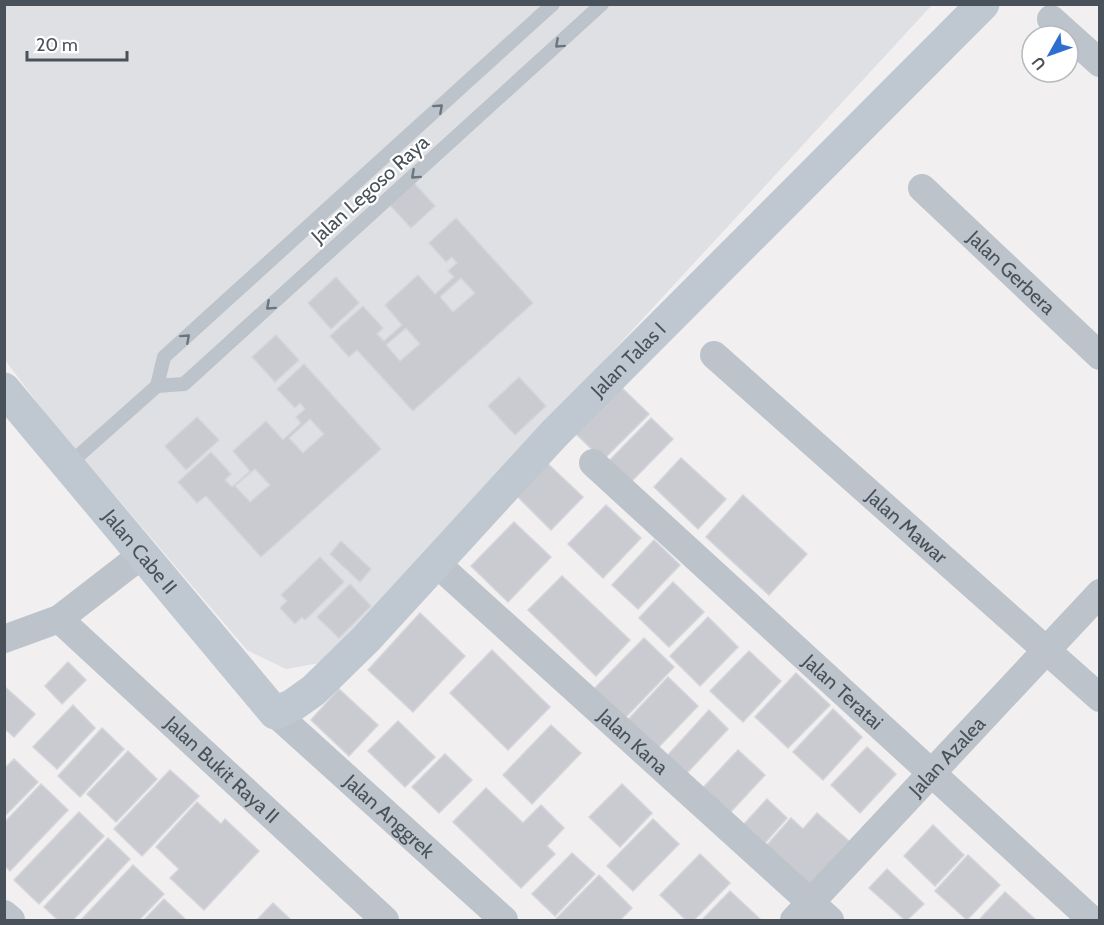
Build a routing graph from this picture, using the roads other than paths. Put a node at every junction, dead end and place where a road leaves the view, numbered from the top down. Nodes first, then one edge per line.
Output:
1 (553, 4) edge
2 (602, 4) edge
3 (983, 4) edge
4 (1051, 19) dead end
5 (1100, 63) edge
6 (922, 188) dead end
7 (714, 355) dead end
8 (1100, 356) edge
9 (157, 386) junction
10 (4, 388) edge
11 (593, 463) dead end
12 (68, 465) junction
13 (143, 554) junction
14 (436, 562) junction
15 (1100, 593) edge
16 (59, 619) junction
17 (4, 639) edge
18 (1045, 651) junction
19 (1100, 698) edge
20 (275, 713) junction
21 (932, 772) junction
22 (4, 914) edge
23 (812, 915) edge
24 (11, 921) edge
25 (385, 921) edge
26 (504, 921) edge
27 (1092, 921) edge

9 -> 1 lane, Jalan Legoso Raya
2 -> 9 lane, Jalan Legoso Raya
3 - 14 street, Jalan Talas I
4 - 5 street
6 - 8 street, Jalan Gerbera
7 - 18 street, Jalan Mawar
9 - 12 lane
10 - 12 street, Jalan Cabe II
11 - 21 street, Jalan Teratai
12 - 13 street, Jalan Cabe II
13 - 16 street
13 - 20 street, Jalan Cabe II
14 - 20 street, Jalan Talas I
14 - 23 street, Jalan Kana
15 - 18 street, Jalan Azalea
16 - 17 street
16 - 25 street, Jalan Bukit Raya II
18 - 19 street, Jalan Mawar
18 - 21 street, Jalan Azalea
20 - 26 street, Jalan Anggrek
21 - 23 street, Jalan Azalea
21 - 27 street, Jalan Teratai
22 - 24 street

